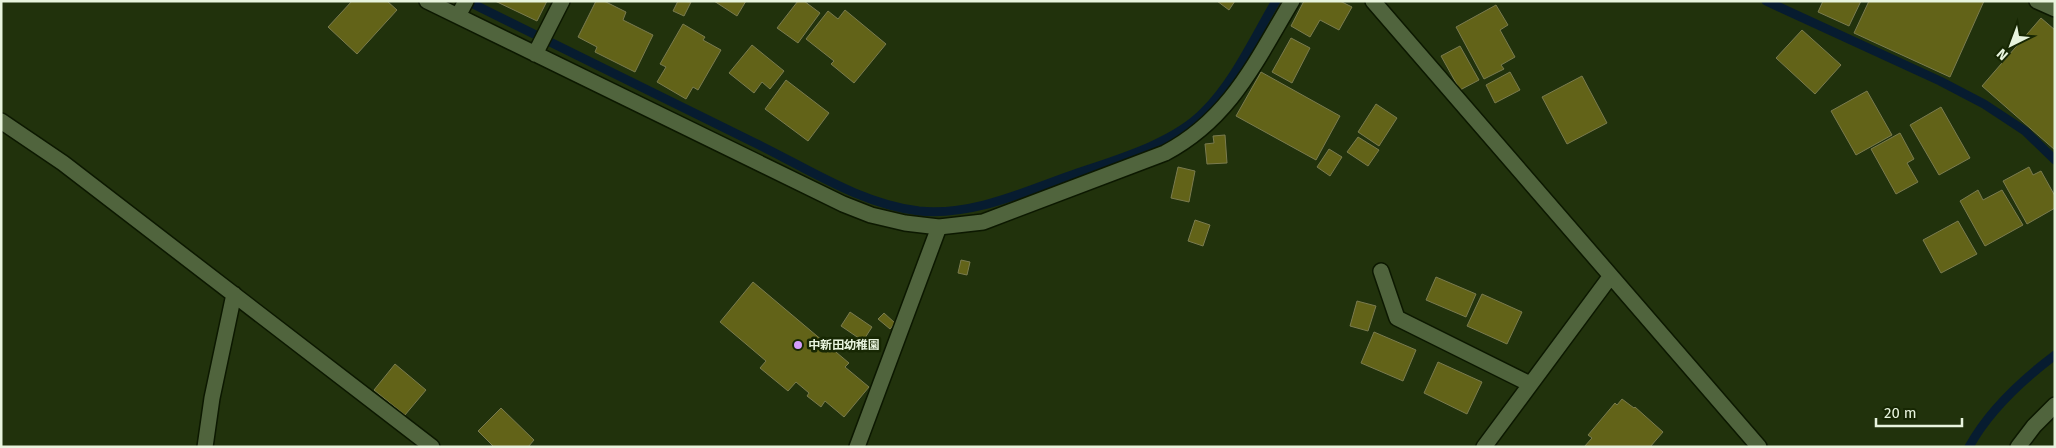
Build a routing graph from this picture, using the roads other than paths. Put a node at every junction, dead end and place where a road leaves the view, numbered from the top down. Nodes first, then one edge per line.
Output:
1 (427, 1) edge
2 (562, 1) edge
3 (1292, 1) edge
4 (1373, 1) edge
5 (2037, 1) edge
6 (462, 8) edge
7 (2055, 9) edge
8 (540, 44) junction
9 (1, 121) edge
10 (939, 227) junction
11 (1380, 271) dead end
12 (1610, 277) junction
13 (234, 294) junction
14 (1530, 384) junction
15 (2055, 404) edge
16 (205, 447) edge
17 (432, 447) edge
18 (857, 447) edge
19 (1484, 447) edge
20 (1759, 447) edge
21 (2018, 447) edge

1 - 6 street
2 - 8 street
3 - 10 street
4 - 12 street
5 - 7 street
6 - 8 street
8 - 10 street
9 - 13 street
10 - 18 street
11 - 14 street
12 - 14 street
12 - 20 street
13 - 16 street
13 - 17 street
14 - 19 street
15 - 21 street

